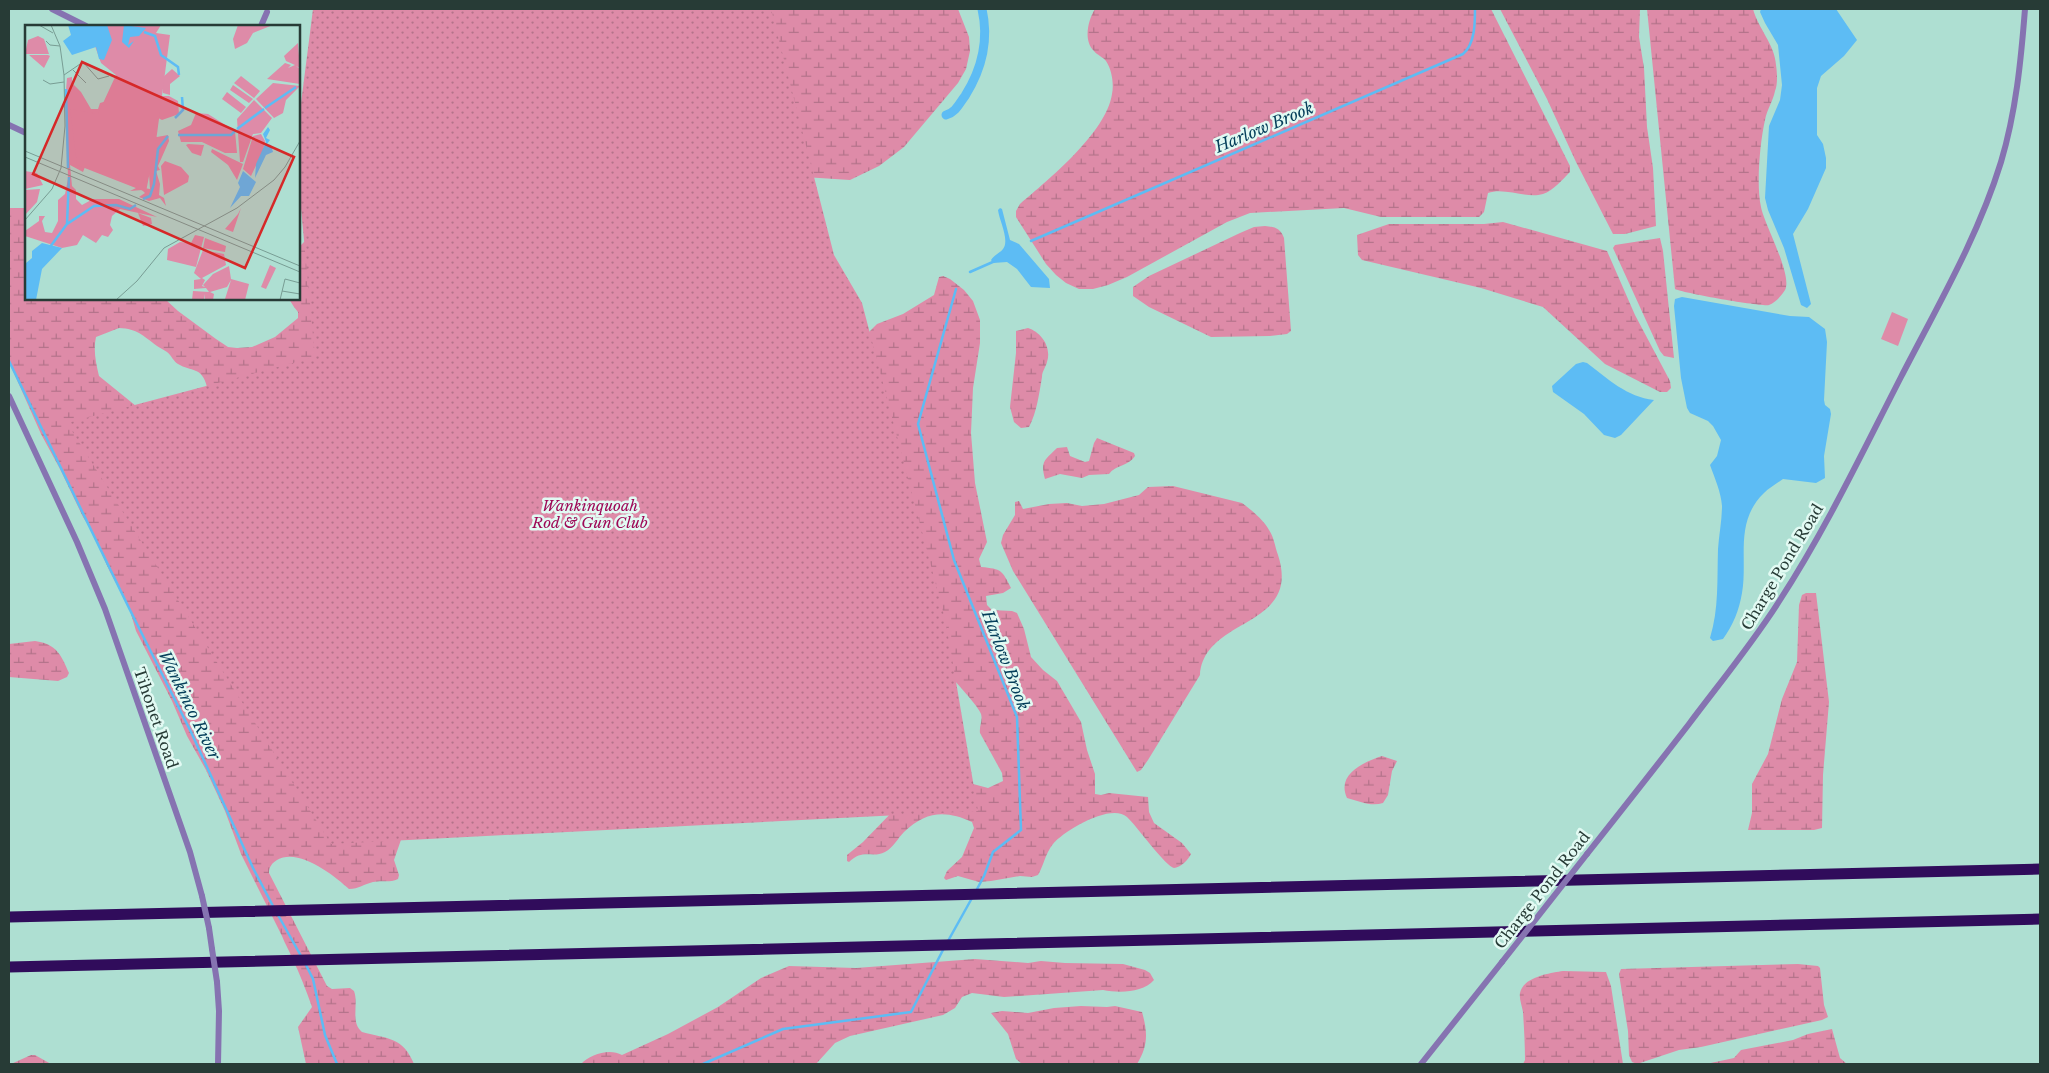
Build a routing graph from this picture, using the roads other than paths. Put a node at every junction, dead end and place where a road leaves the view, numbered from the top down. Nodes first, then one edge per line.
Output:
1 (52, 9) edge
2 (2025, 9) edge
3 (267, 12) dead end
4 (84, 25) edge
5 (261, 25) edge
6 (9, 125) edge
7 (25, 133) edge
8 (9, 396) edge
9 (2040, 869) edge
10 (9, 918) edge
11 (2040, 919) edge
12 (9, 967) edge
13 (218, 1064) edge
14 (1420, 1064) edge

1 - 4 street
2 - 14 street, Charge Pond Road, bridge
3 - 5 street
6 - 7 street
8 - 13 street, Tihonet Road, bridge
9 - 10 highway
11 - 12 highway

